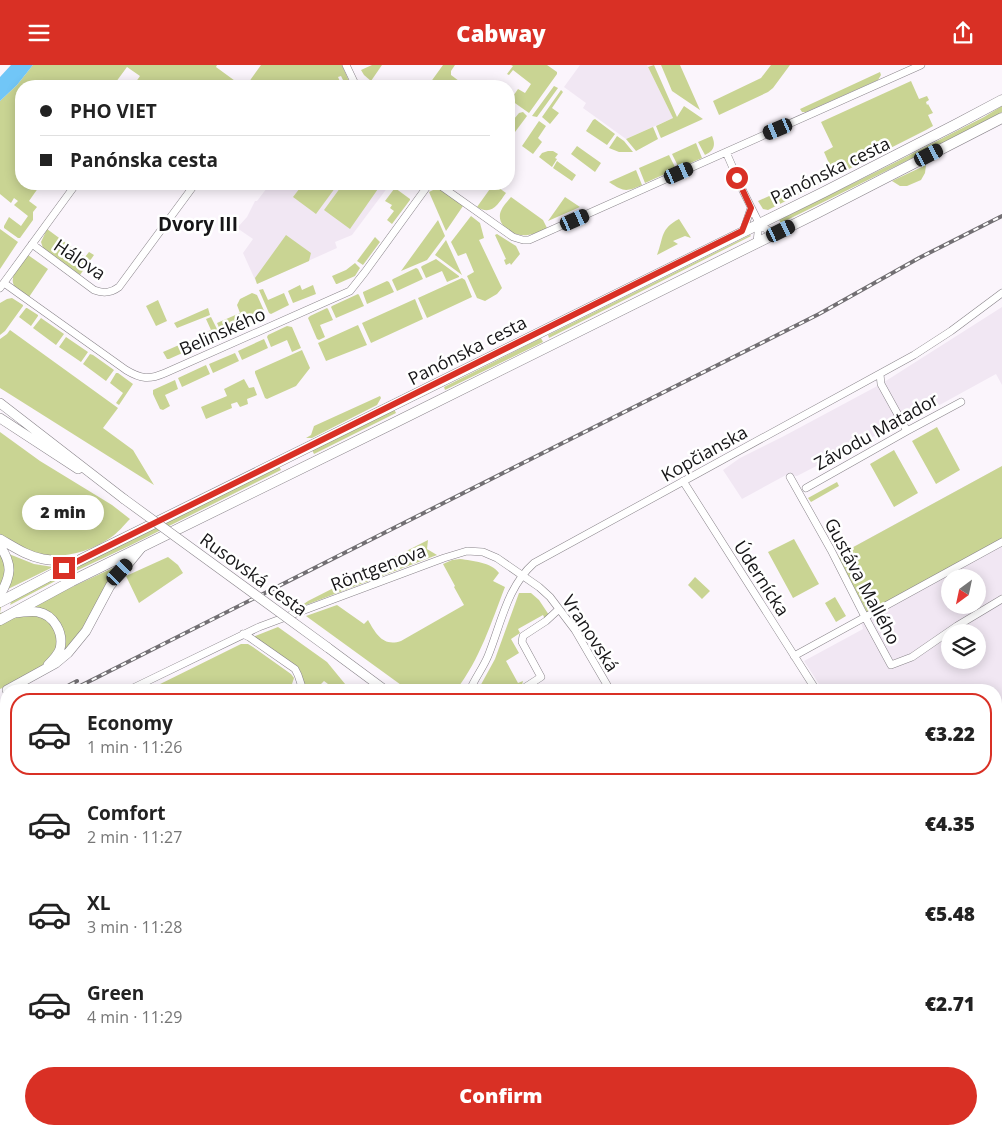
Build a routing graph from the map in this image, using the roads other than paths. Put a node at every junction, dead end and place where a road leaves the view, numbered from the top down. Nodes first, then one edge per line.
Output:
1 (346, 65) edge
2 (921, 65) edge
3 (353, 80) edge
4 (1002, 100) edge
5 (1002, 118) edge
6 (726, 153) junction
7 (72, 190) edge
8 (191, 190) edge
9 (426, 190) edge
10 (446, 190) edge
11 (751, 208) junction
12 (759, 223) junction
13 (742, 231) junction
14 (774, 233) junction
15 (757, 242) junction
16 (32, 244) junction
17 (2, 285) edge
18 (1002, 293) edge
19 (880, 374) junction
20 (961, 402) dead end
21 (0, 403) edge
22 (2, 421) edge
23 (907, 431) junction
24 (790, 477) dead end
25 (683, 481) junction
26 (806, 487) dead end
27 (124, 499) junction
28 (0, 539) edge
29 (1002, 542) edge
30 (144, 545) junction
31 (0, 547) edge
32 (78, 561) junction
33 (522, 576) junction
34 (0, 595) edge
35 (1002, 599) edge
36 (0, 603) edge
37 (558, 609) junction
38 (11, 613) junction
39 (865, 617) junction
40 (0, 621) edge
41 (243, 634) junction
42 (794, 656) junction
43 (41, 672) junction
44 (366, 676) junction
45 (18, 684) edge
46 (141, 684) edge
47 (301, 684) edge
48 (373, 684) edge
49 (377, 684) edge
50 (473, 684) edge
51 (530, 684) edge
52 (606, 684) edge
53 (812, 684) edge

1 - 3 street
2 - 6 street
4 - 12 main road, Panónska cesta
5 - 14 main road, Panónska cesta
6 - 10 street
6 - 11 street
7 - 16 street, Hálova
8 - 16 street, Hálova
9 - 17 street, Belinského
11 - 12 street
11 - 13 street
12 - 13 main road, Panónska cesta
12 - 14 street
12 - 15 street
13 - 32 main road, Panónska cesta
14 - 15 main road, Panónska cesta
15 - 30 main road, Panónska cesta
16 - 17 street
18 - 19 street, Kopčianska
19 - 23 street
19 - 25 street, Kopčianska
20 - 23 street, Závodu Matador
21 - 27 street, Rusovská cesta
22 - 27 street, Rusovská cesta
23 - 26 street, Závodu Matador
24 - 39 street, Gustáva Mallého
25 - 33 street, Kopčianska
25 - 42 street, Údernícka
27 - 44 street, Rusovská cesta, bridge
28 - 32 street
29 - 39 street
30 - 38 main road, Panónska cesta
30 - 43 street
31 - 34 street
32 - 36 main road, Panónska cesta
33 - 37 street, Vranovská
33 - 41 street, Röntgenova
33 - 50 street, Kopčianska
35 - 39 street, Gustáva Mallého
37 - 51 street
37 - 52 street, Vranovská
38 - 40 main road, Panónska cesta
38 - 43 street
39 - 42 street
41 - 46 street, Röntgenova
41 - 47 street
42 - 53 street, Údernícka
43 - 45 street
44 - 48 street, Rusovská cesta
44 - 49 street, Rusovská cesta

